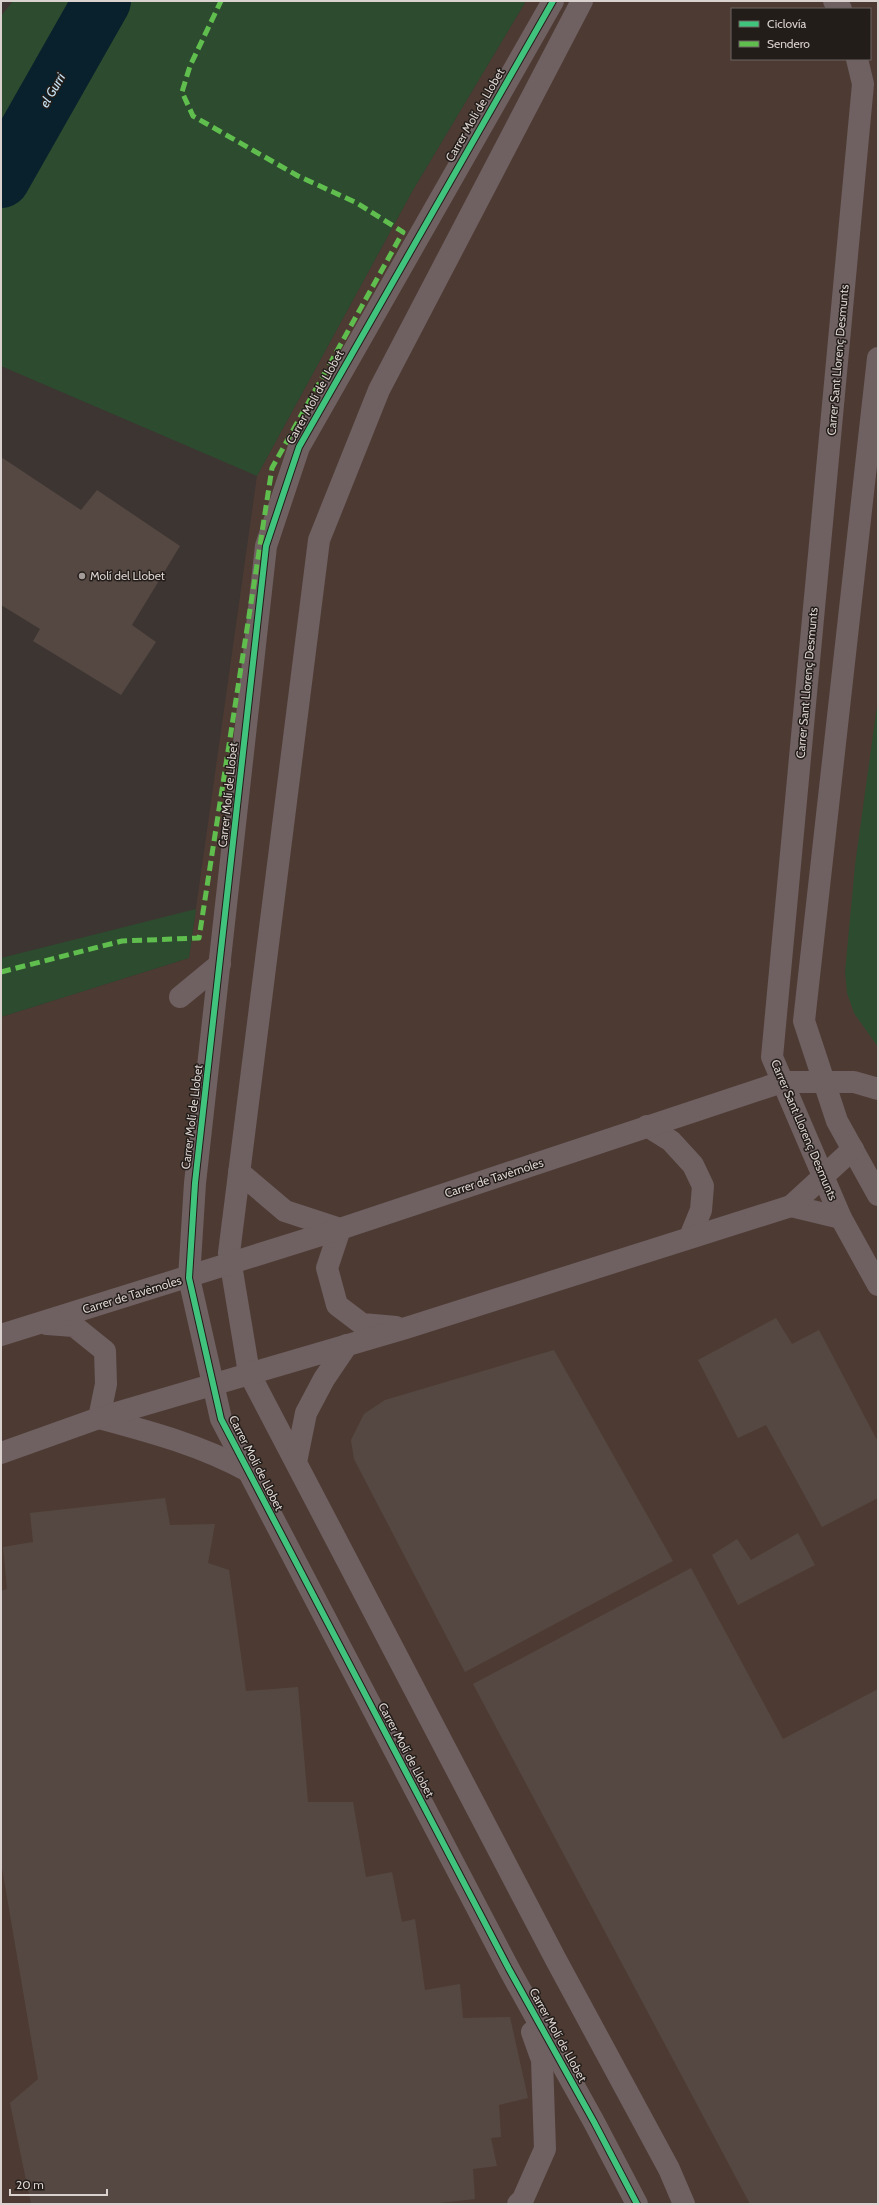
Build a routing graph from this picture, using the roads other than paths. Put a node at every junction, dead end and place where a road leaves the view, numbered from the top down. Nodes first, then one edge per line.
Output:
1 (553, 1) edge
2 (582, 1) edge
3 (857, 60) edge
4 (878, 358) edge
5 (220, 964) junction
6 (180, 997) dead end
7 (782, 1082) junction
8 (824, 1082) junction
9 (878, 1089) edge
10 (647, 1126) junction
11 (853, 1149) junction
12 (240, 1172) junction
13 (823, 1176) junction
14 (878, 1195) edge
15 (791, 1206) junction
16 (842, 1218) junction
17 (340, 1229) junction
18 (690, 1237) junction
19 (231, 1264) junction
20 (188, 1278) junction
21 (878, 1285) edge
22 (38, 1324) junction
23 (406, 1328) junction
24 (1, 1335) edge
25 (346, 1345) junction
26 (249, 1373) junction
27 (213, 1384) junction
28 (99, 1418) junction
29 (1, 1453) edge
30 (296, 1462) junction
31 (248, 1471) junction
32 (509, 1969) junction
33 (518, 2204) edge
34 (637, 2204) edge
35 (684, 2204) edge

1 - 5 street, Carrer Molí de Llobet
2 - 12 street
3 - 7 street, Carrer Sant Llorenç Desmunts
4 - 8 street
5 - 6 street
5 - 20 street, Carrer Molí de Llobet
7 - 8 street, Carrer de Tavèrnoles
7 - 10 street, Carrer de Tavèrnoles
7 - 13 street, Carrer Sant Llorenç Desmunts
8 - 9 street, Carrer de Tavèrnoles
8 - 11 street
10 - 17 street, Carrer de Tavèrnoles
10 - 18 street
11 - 13 street
11 - 14 street
12 - 17 street
12 - 19 street
13 - 15 street
13 - 16 street, Carrer Sant Llorenç Desmunts
15 - 16 street
15 - 18 street
16 - 21 street, Carrer Sant Llorenç Desmunts
17 - 19 street, Carrer de Tavèrnoles
17 - 23 street
18 - 23 street
19 - 20 street, Carrer de Tavèrnoles
19 - 26 street
20 - 22 street, Carrer de Tavèrnoles
20 - 27 street, Carrer Molí de Llobet
22 - 24 street, Carrer de Tavèrnoles
22 - 28 street, Carrer de Tavèrnoles
23 - 25 street
25 - 26 street
25 - 30 street
26 - 27 street
26 - 30 street
27 - 28 street
27 - 31 street, Carrer Molí de Llobet
28 - 29 street
28 - 31 street
30 - 35 street
31 - 32 street, Carrer Molí de Llobet
32 - 33 street, Carrer Molí de Llobet
32 - 34 street, Carrer Molí de Llobet

